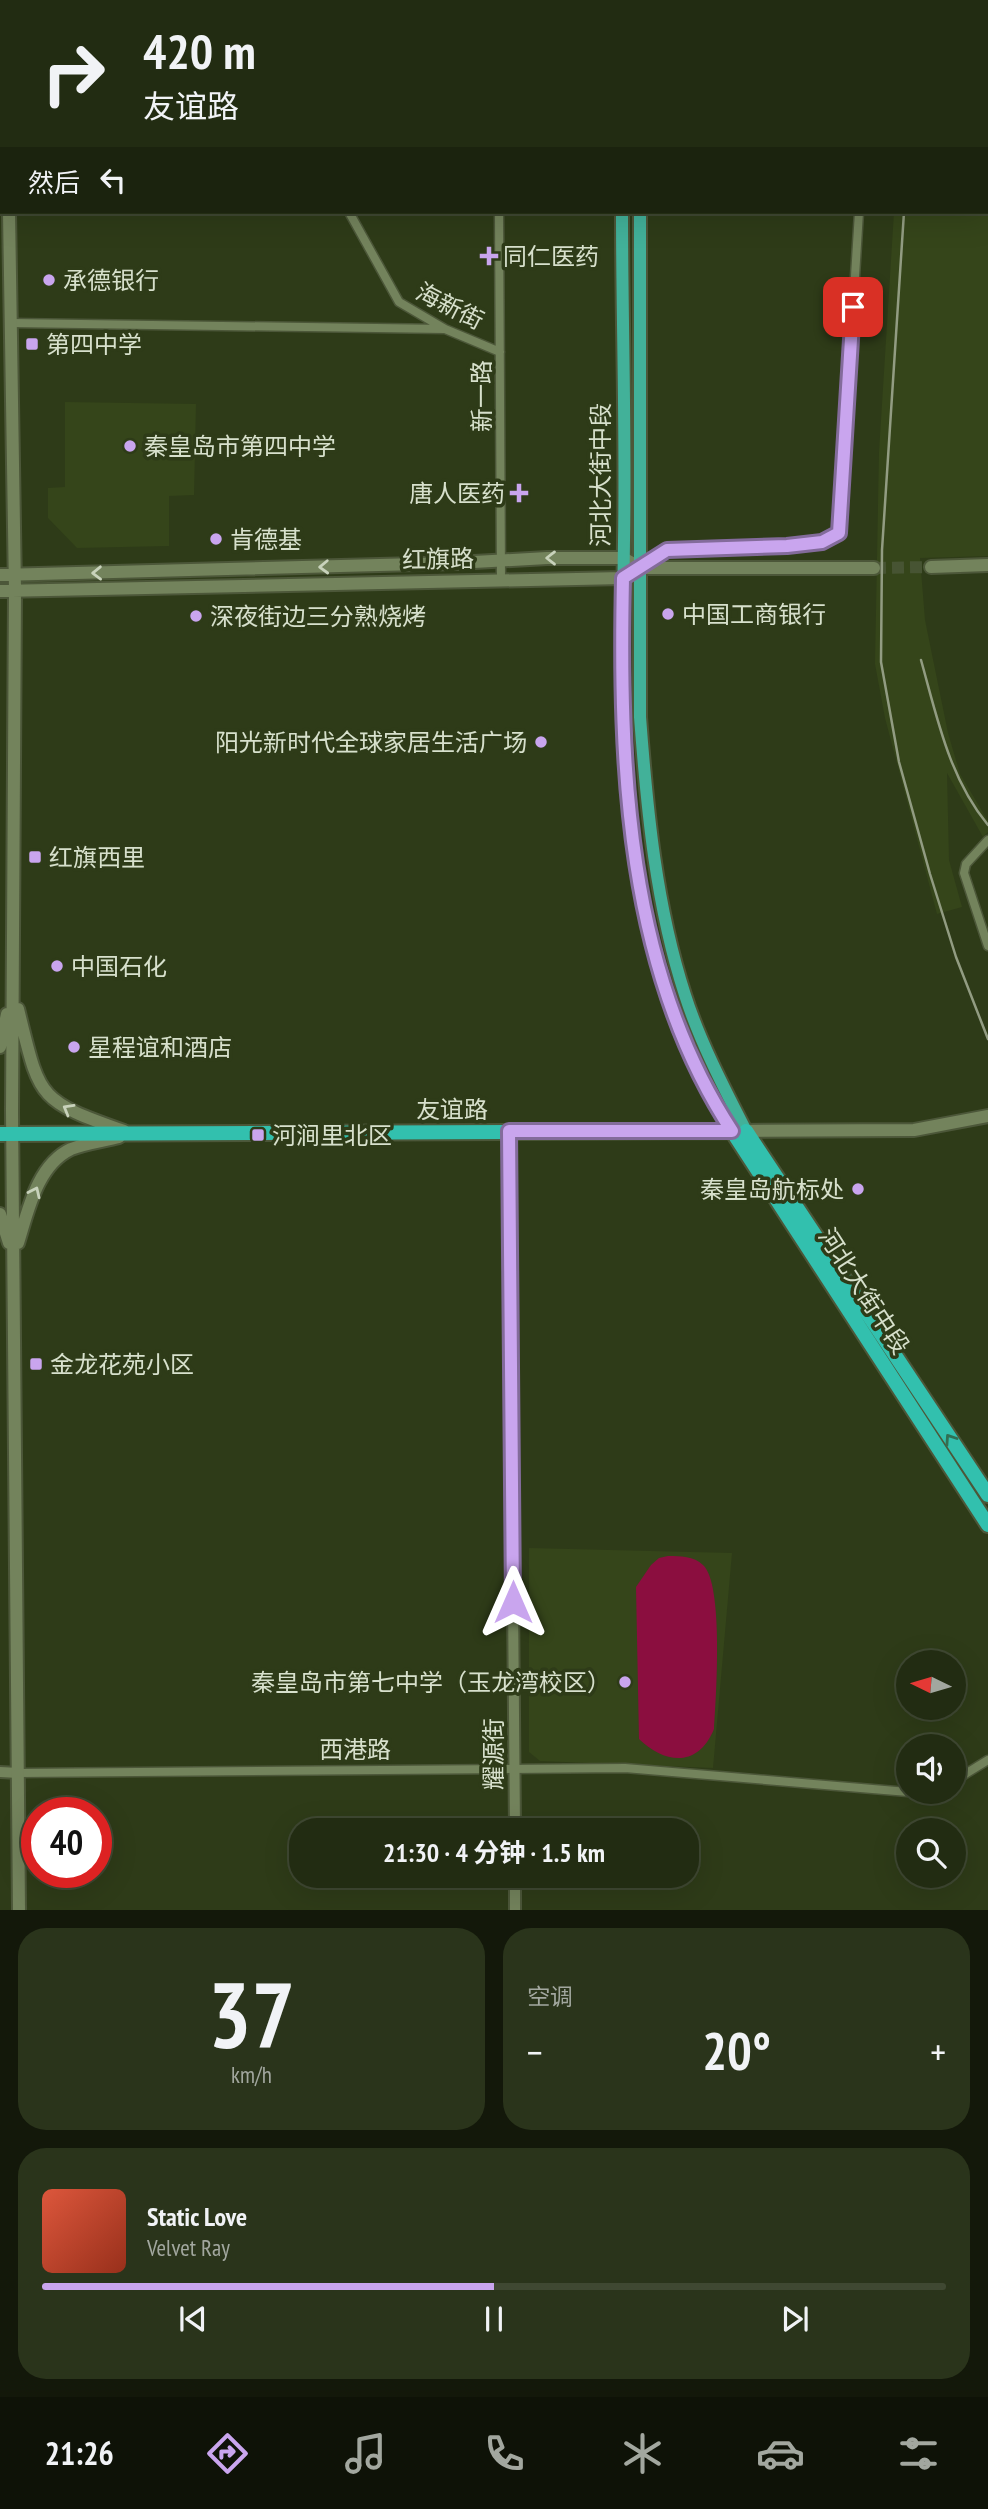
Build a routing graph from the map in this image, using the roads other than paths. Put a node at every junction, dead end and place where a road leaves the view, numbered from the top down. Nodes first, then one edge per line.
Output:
1 (9, 214) edge
2 (350, 214) edge
3 (499, 214) edge
4 (622, 214) edge
5 (640, 214) edge
6 (859, 214) edge
7 (12, 323) junction
8 (445, 329) junction
9 (500, 352) junction
10 (623, 558) junction
11 (501, 559) junction
12 (988, 565) edge
13 (931, 567) tunnel mouth
14 (641, 568) junction
15 (874, 568) tunnel mouth
16 (0, 575) edge
17 (14, 575) junction
18 (623, 578) junction
19 (501, 580) junction
20 (15, 590) junction
21 (0, 591) edge
22 (988, 839) edge
23 (988, 946) edge
24 (13, 990) junction
25 (0, 1048) edge
26 (988, 1116) edge
27 (509, 1131) junction
28 (739, 1131) junction
29 (7, 1134) edge
30 (131, 1134) junction
31 (0, 1214) edge
32 (14, 1256) junction
33 (988, 1495) edge
34 (988, 1525) edge
35 (988, 1760) edge
36 (514, 1769) junction
37 (0, 1773) edge
38 (19, 1773) junction
39 (966, 1774) edge
40 (896, 1791) edge
41 (514, 1818) edge
42 (514, 1888) edge
43 (19, 1894) junction
44 (16, 1910) edge
45 (24, 1910) edge
46 (515, 1910) edge

1 - 7 main road
2 - 8 street, 海新街
3 - 9 street, 新一路
4 - 10 main road, 河北大街中段
5 - 14 main road
6 - 14 street
7 - 8 street
7 - 17 main road
8 - 9 street, 海新街
9 - 11 street, 新一路
10 -> 11 main road
10 - 14 main road
10 - 18 main road, 河北大街中段
11 -> 17 main road
11 - 19 street, 新一路
12 - 13 main road
14 - 15 main road, 红旗路
14 - 18 main road, 红旗路
14 - 28 main road
16 - 17 main road
17 - 20 main road
18 - 19 main road, 红旗路
18 - 28 main road, 河北大街中段
19 - 20 main road, 红旗路
20 - 21 main road, 红旗路
20 - 24 main road
22 - 23 street
24 - 25 main road
24 - 29 main road
30 -> 24 main road
26 - 28 main road, 友谊路
27 - 28 highway, 友谊路
27 - 30 highway, 友谊路
27 - 36 street, 耀源街
33 -> 28 highway
28 - 34 highway, 河北大街中段
29 - 30 highway, 友谊路
29 - 32 main road
32 -> 30 main road
31 - 32 main road
32 - 38 main road
35 - 39 street
36 - 38 street, 西港路
36 - 40 street, 西港路
36 - 41 street, 耀源街
37 - 38 street, 西港路
38 - 43 main road
42 - 46 street
43 - 44 main road
43 - 45 main road

